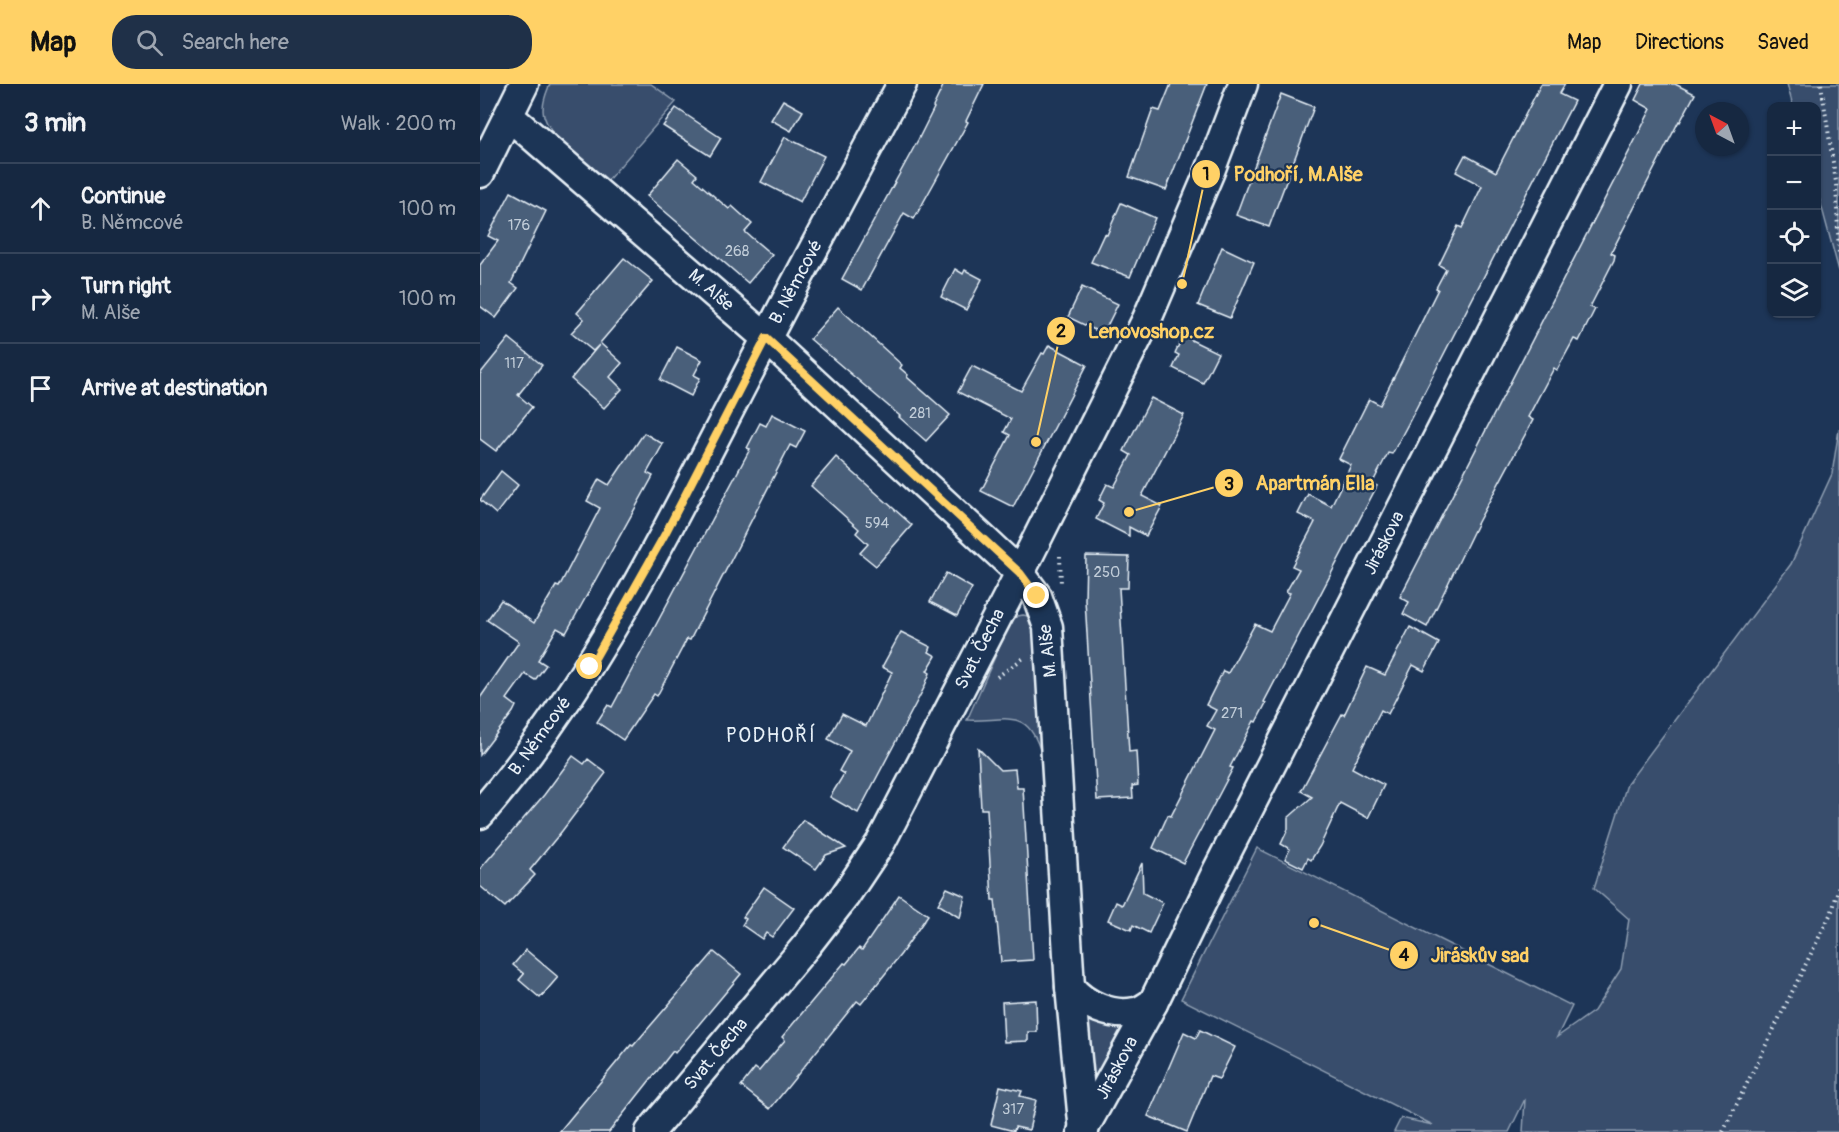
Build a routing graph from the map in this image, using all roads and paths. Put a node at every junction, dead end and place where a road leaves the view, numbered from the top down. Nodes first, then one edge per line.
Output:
1 (524, 84) edge
2 (902, 84) edge
3 (1243, 84) edge
4 (1618, 84) edge
5 (1821, 84) edge
6 (508, 116) junction
7 (480, 173) edge
8 (1838, 183) edge
9 (1839, 255) edge
10 (766, 338) junction
11 (1060, 546) dead end
12 (1020, 573) junction
13 (1061, 588) dead end
14 (1026, 656) dead end
15 (993, 680) dead end
16 (480, 814) edge
17 (1839, 885) edge
18 (1070, 987) junction
19 (1153, 1003) junction
20 (1083, 1131) edge
21 (651, 1132) edge
22 (1723, 1132) edge

1 - 6 street
2 - 10 street, B. Němcové
3 - 12 street, Svat. Čecha
4 - 19 street, Jiráskova
5 - 8 path
6 - 7 street
6 - 10 street, M. Alše
8 - 9 path
10 - 12 street, M. Alše
10 - 16 street, B. Němcové
11 - 13 path
12 - 18 street, M. Alše
12 - 21 street, Svat. Čecha
14 - 15 path
17 - 22 path
18 - 19 street, Jiráskova
18 - 20 street, M. Alše
19 - 20 street, Jiráskova

